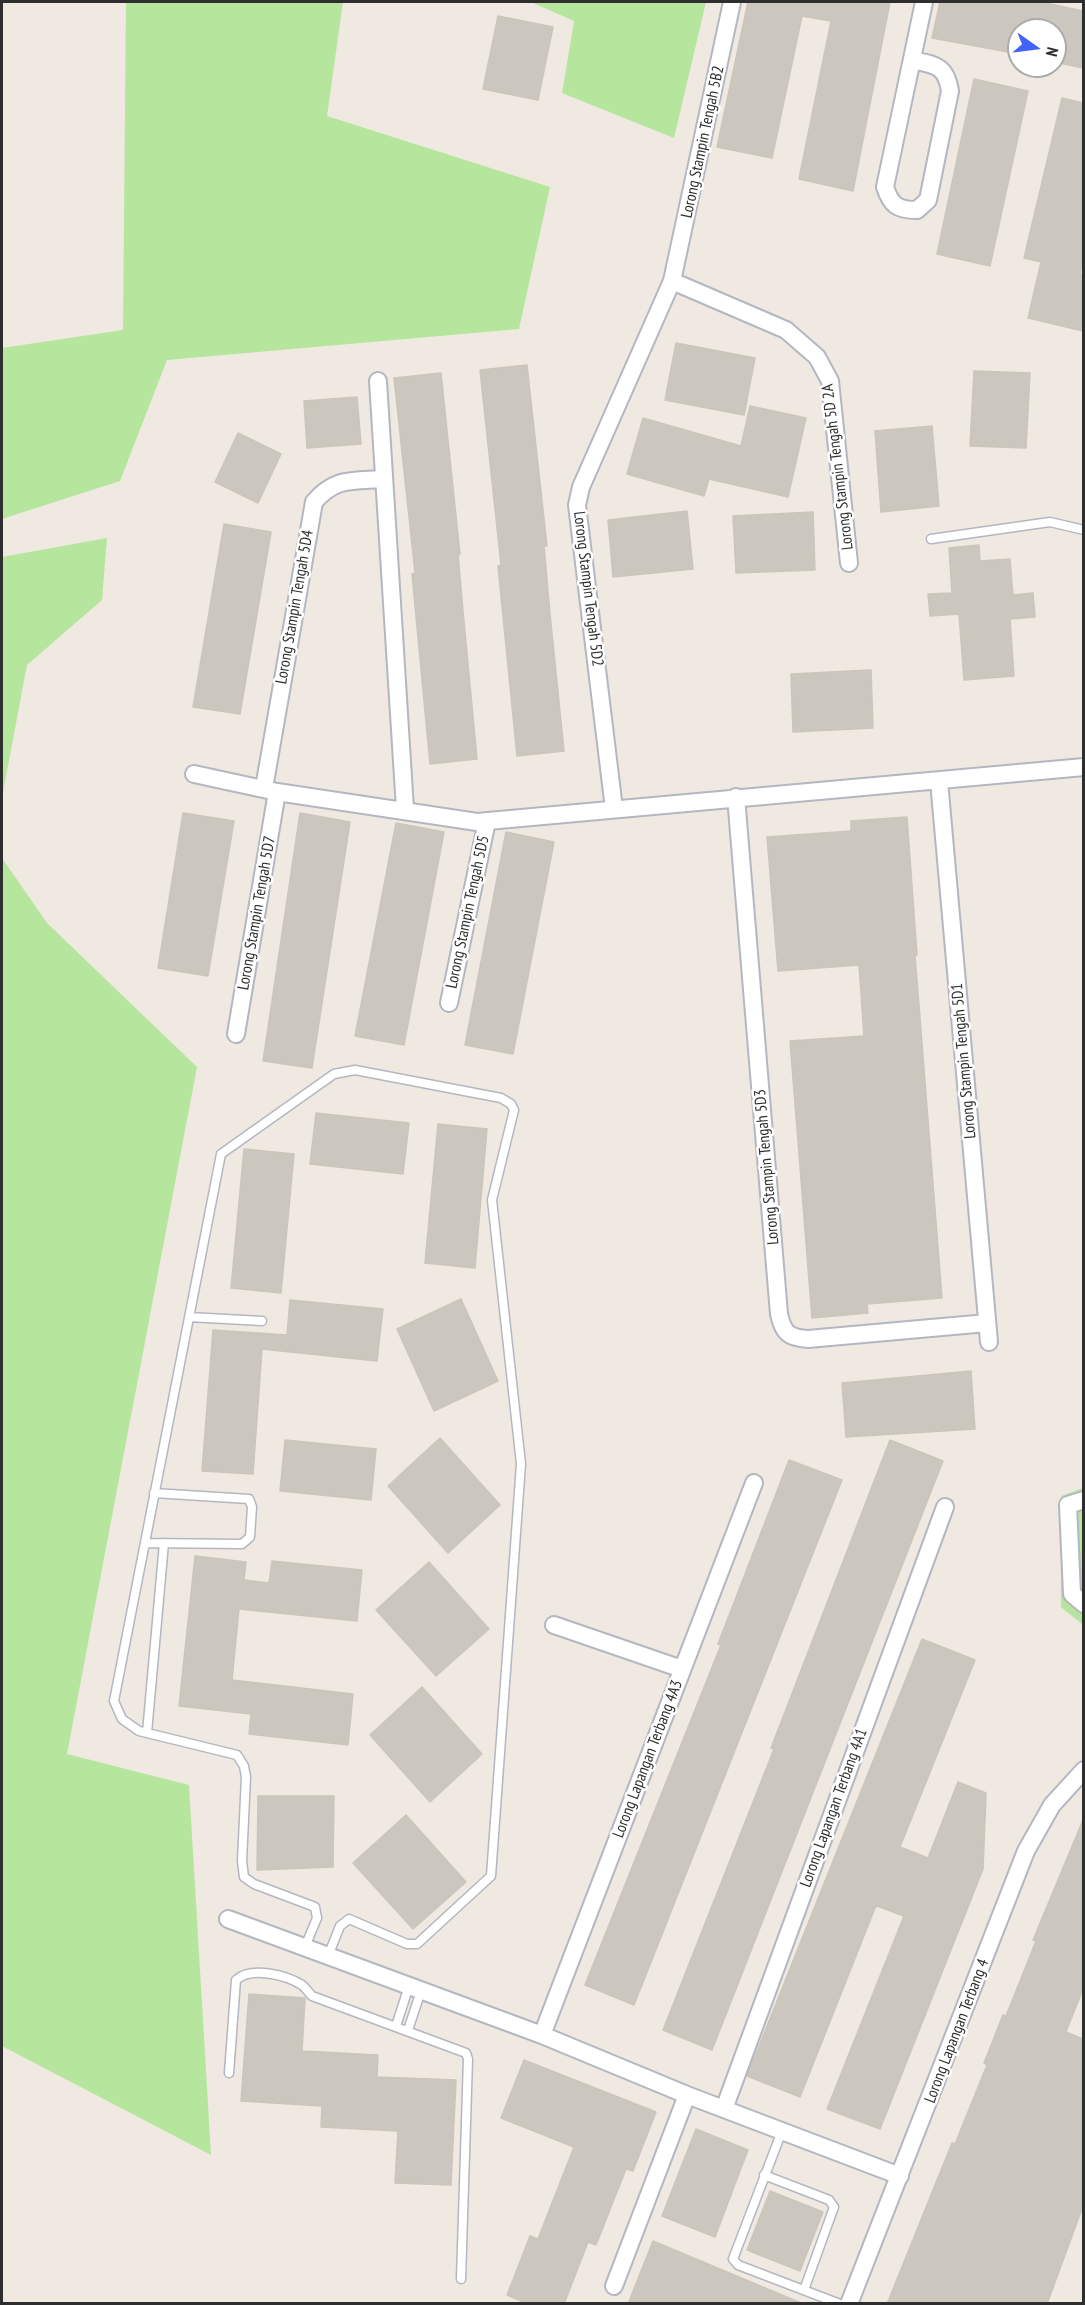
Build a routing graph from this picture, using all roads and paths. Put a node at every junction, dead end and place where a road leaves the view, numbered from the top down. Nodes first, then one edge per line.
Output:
1 (732, 2) edge
2 (924, 2) edge
3 (912, 60) junction
4 (672, 281) junction
5 (378, 381) dead end
6 (383, 479) junction
7 (1083, 530) edge
8 (931, 539) dead end
9 (849, 563) dead end
10 (1083, 767) edge
11 (194, 774) dead end
12 (939, 781) junction
13 (271, 790) junction
14 (736, 797) junction
15 (614, 809) junction
16 (405, 810) junction
17 (487, 821) junction
18 (449, 1003) dead end
19 (237, 1034) dead end
20 (189, 1317) junction
21 (262, 1321) dead end
22 (987, 1323) junction
23 (989, 1342) dead end
24 (754, 1483) dead end
25 (154, 1494) junction
26 (1083, 1500) edge
27 (945, 1507) dead end
28 (145, 1543) junction
29 (164, 1543) junction
30 (1083, 1604) edge
31 (554, 1625) dead end
32 (682, 1669) junction
33 (147, 1732) junction
34 (1083, 1770) edge
35 (228, 1919) dead end
36 (305, 1947) junction
37 (328, 1956) junction
38 (415, 1988) junction
39 (396, 2026) junction
40 (408, 2030) junction
41 (542, 2035) junction
42 (229, 2073) dead end
43 (687, 2095) junction
44 (724, 2109) junction
45 (782, 2131) junction
46 (764, 2175) junction
47 (900, 2176) junction
48 (461, 2279) dead end
49 (614, 2286) dead end
50 (804, 2290) junction
51 (840, 2304) edge
52 (849, 2304) edge

1 - 4 street, Lorong Stampin Tengah 5B2
2 - 3 street
3 - 3 street
4 - 9 street, Lorong Stampin Tengah 5D 2A
4 - 15 street, Lorong Stampin Tengah 5D2
5 - 6 street
6 - 13 street, Lorong Stampin Tengah 5D4
6 - 16 street
7 - 8 lane
10 - 12 street
11 - 13 street
12 - 14 street
12 - 22 street, Lorong Stampin Tengah 5D1
13 - 16 street
13 - 19 street, Lorong Stampin Tengah 5D7
14 - 15 street
14 - 22 street, Lorong Stampin Tengah 5D3
15 - 17 street
16 - 17 street
17 - 18 street, Lorong Stampin Tengah 5D5
20 - 21 lane
20 - 25 lane
20 - 37 lane
22 - 23 street, Lorong Stampin Tengah 5D1
24 - 32 street, Lorong Lapangan Terbang 4A3
25 - 28 lane
25 - 29 lane
26 - 30 street
27 - 44 street, Lorong Lapangan Terbang 4A1
28 - 29 lane
28 - 33 lane
29 - 33 lane
31 - 32 street
32 - 41 street, Lorong Lapangan Terbang 4A3
33 - 36 lane
34 - 47 street, Lorong Lapangan Terbang 4
35 - 36 street
36 - 37 street
37 - 38 street
38 - 39 lane
38 - 40 lane
38 - 41 street
39 - 40 lane
39 - 42 lane
40 - 48 lane
41 - 43 street
43 - 44 street
43 - 49 street
44 - 45 street
45 - 46 lane
45 - 47 street
46 - 50 lane
46 - 50 lane
47 - 52 street, Lorong Lapangan Terbang 4
50 - 51 lane

